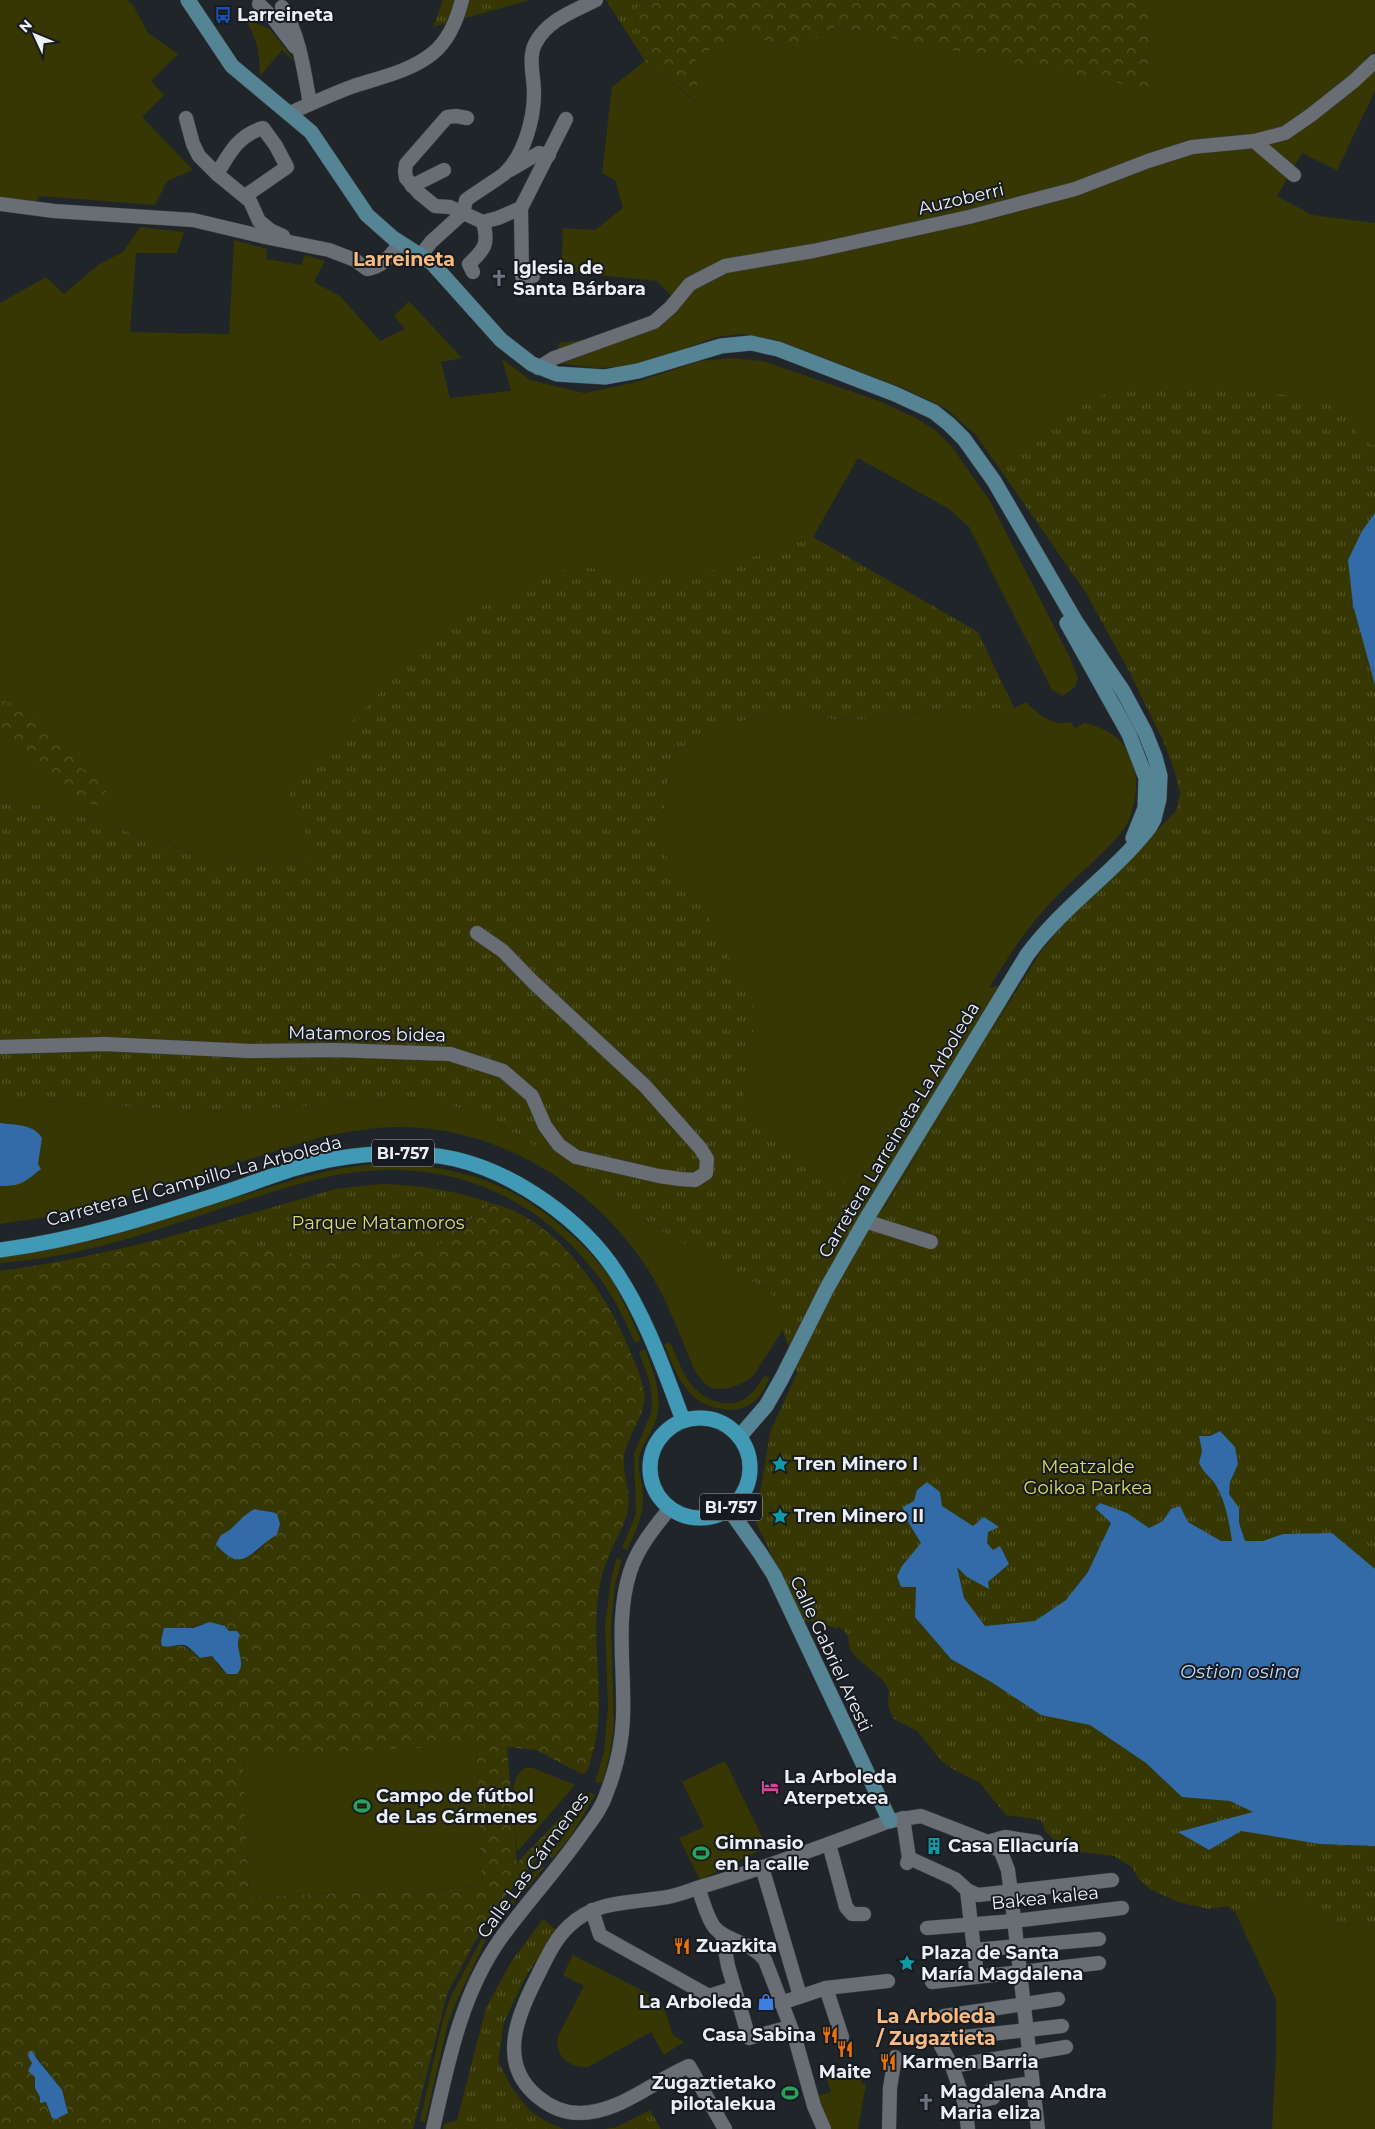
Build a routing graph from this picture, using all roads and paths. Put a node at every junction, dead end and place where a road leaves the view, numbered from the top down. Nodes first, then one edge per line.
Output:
1 (188, 0) edge
2 (462, 0) edge
3 (596, 0) edge
4 (259, 4) dead end
5 (282, 7) dead end
6 (302, 55) junction
7 (1375, 61) edge
8 (310, 104) junction
9 (290, 113) junction
10 (186, 118) dead end
11 (467, 118) dead end
12 (566, 119) dead end
13 (1254, 141) junction
14 (549, 156) junction
15 (444, 170) dead end
16 (505, 173) junction
17 (217, 174) junction
18 (1294, 175) dead end
19 (412, 186) junction
20 (245, 196) junction
21 (0, 204) edge
22 (521, 208) junction
23 (463, 213) junction
24 (483, 222) junction
25 (284, 241) junction
26 (400, 243) junction
27 (420, 255) junction
28 (474, 272) dead end
29 (533, 276) dead end
30 (538, 368) junction
31 (477, 933) dead end
32 (0, 1047) edge
33 (865, 1221) junction
34 (932, 1242) dead end
35 (0, 1250) edge
36 (683, 1420) junction
37 (740, 1436) junction
38 (670, 1508) junction
39 (729, 1509) junction
40 (896, 1819) junction
41 (988, 1842) junction
42 (1037, 1842) dead end
43 (828, 1844) junction
44 (762, 1867) junction
45 (1112, 1880) dead end
46 (698, 1888) junction
47 (967, 1890) junction
48 (1011, 1893) junction
49 (1122, 1908) dead end
50 (592, 1910) junction
51 (864, 1914) dead end
52 (1014, 1921) junction
53 (971, 1924) junction
54 (927, 1928) dead end
55 (722, 1934) junction
56 (1099, 1939) dead end
57 (1017, 1947) junction
58 (974, 1950) junction
59 (1099, 1963) dead end
60 (1020, 1971) junction
61 (977, 1976) junction
62 (888, 1981) dead end
63 (932, 1982) dead end
64 (734, 1988) junction
65 (826, 1988) junction
66 (800, 1996) junction
67 (1058, 1999) dead end
68 (781, 2003) junction
69 (1023, 2005) junction
70 (944, 2016) dead end
71 (1062, 2026) dead end
72 (790, 2027) junction
73 (1026, 2029) junction
74 (842, 2037) dead end
75 (1066, 2047) dead end
76 (1028, 2053) junction
77 (895, 2057) dead end
78 (952, 2066) junction
79 (1032, 2083) junction
80 (965, 2104) junction
81 (433, 2129) edge
82 (725, 2129) edge
83 (824, 2129) edge
84 (889, 2129) edge
85 (968, 2129) edge
86 (1038, 2129) edge

1 - 9 street, Carretera Larreineta-La Arboleda
2 - 8 street
3 - 16 street
4 - 6 street
5 - 6 street
6 - 8 street
7 - 13 street, Auzoberri
8 - 9 street
9 - 26 street, Carretera Larreineta-La Arboleda
10 - 17 street
11 - 19 street
12 - 14 street
13 - 18 street
13 - 30 street, Auzoberri
14 - 16 street
14 - 22 street
15 - 19 street
16 - 23 street
17 - 20 street
17 - 20 street
19 - 23 street
20 - 25 street
21 - 25 street
22 - 24 street
22 - 29 street
23 - 24 street
23 - 27 street
24 - 28 street
25 - 26 street
26 - 27 street, Carretera Larreineta-La Arboleda
27 - 30 street, Carretera Larreineta-La Arboleda
30 - 33 street, Carretera Larreineta-La Arboleda
31 - 32 street, Matamoros bidea
33 - 34 street
33 - 37 street, Carretera Larreineta-La Arboleda
35 - 36 main road, Carretera El Campillo-La Arboleda / BI-757
36 - 37 main road
36 - 38 main road, BI-757
37 - 39 main road, BI-757
38 - 39 main road, BI-757
38 - 81 street, Calle Las Cármenes
39 - 40 street, Calle Gabriel Aresti
40 - 41 street
40 - 43 street
40 - 47 street
41 - 42 street
41 - 48 street
43 - 44 street
43 - 51 street
44 - 46 street
44 - 66 street
45 - 48 street
46 - 50 street
46 - 55 street
47 - 48 street
47 - 53 street, Bakea kalea
48 - 52 street
49 - 52 street, Bakea kalea
50 - 64 street
50 - 82 street
52 - 53 street, Bakea kalea
52 - 57 street
53 - 54 street, Bakea kalea
53 - 58 street, Bakea kalea
55 - 64 street
55 - 68 street
56 - 57 street
57 - 58 street
57 - 60 street
58 - 61 street, Bakea kalea
59 - 60 street
60 - 61 street
60 - 69 street
61 - 63 street
62 - 65 street
64 - 72 street
65 - 66 street
65 - 74 street
66 - 68 street
67 - 69 street
68 - 72 street
69 - 70 street
69 - 73 street
71 - 73 street
72 - 83 street
73 - 76 street
73 - 78 street
75 - 76 street
76 - 78 street
76 - 79 street
77 - 84 street
78 - 80 street
79 - 80 street
79 - 86 street
80 - 85 street

